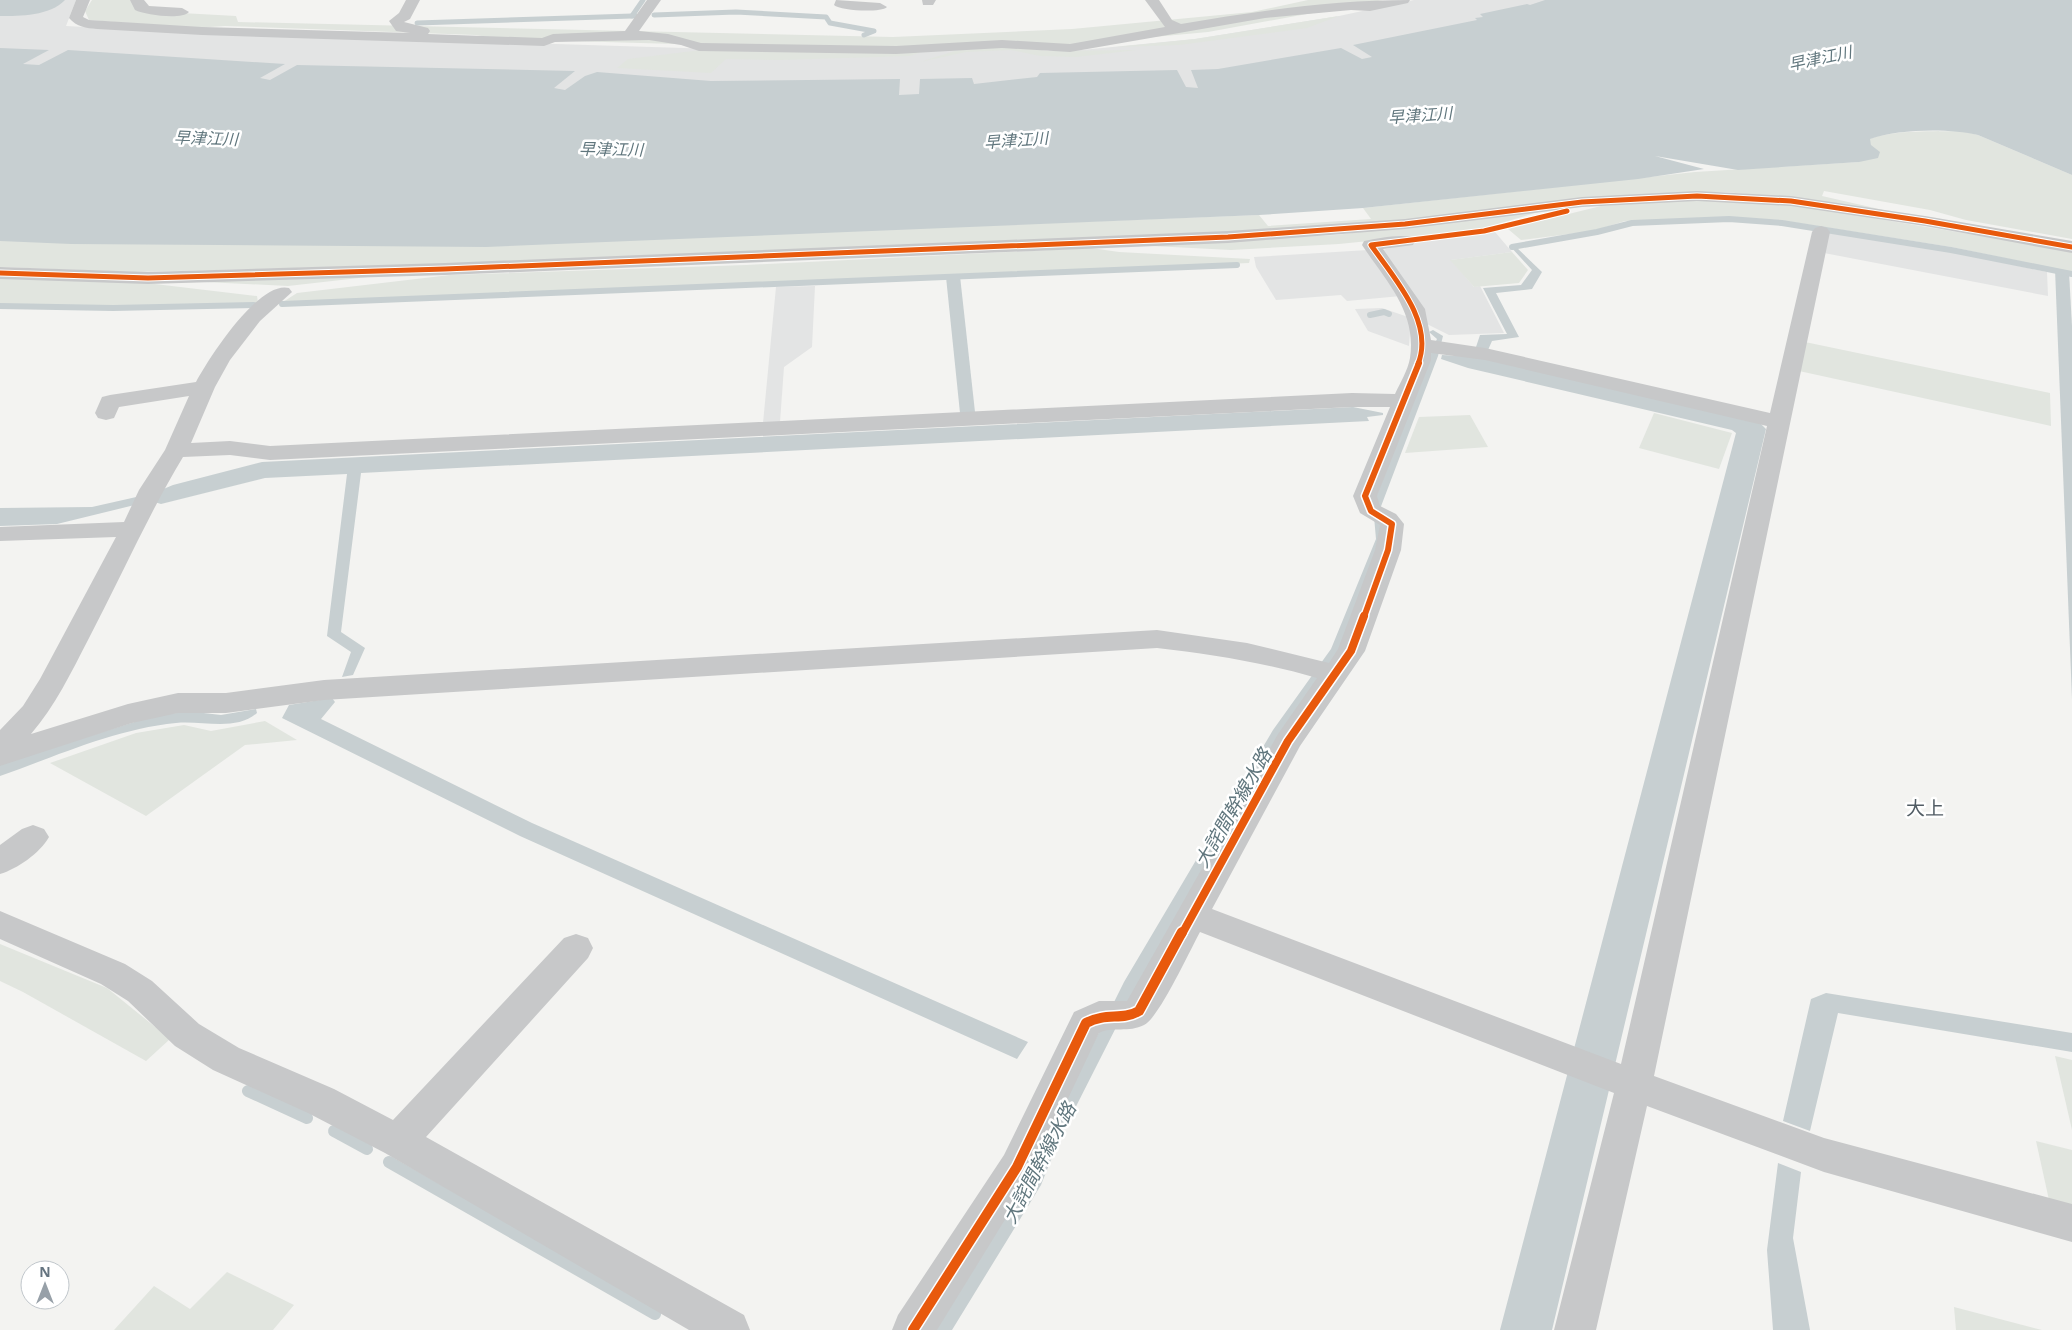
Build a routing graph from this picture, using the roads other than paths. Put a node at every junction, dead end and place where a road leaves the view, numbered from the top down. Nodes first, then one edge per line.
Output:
1 (83, 0) edge
2 (137, 0) edge
3 (413, 0) edge
4 (654, 0) edge
5 (843, 0) edge
6 (1152, 0) edge
7 (1332, 0) edge
8 (1402, 0) edge
9 (880, 7) dead end
10 (1370, 7) junction
11 (1262, 10) junction
12 (76, 18) junction
13 (377, 20) dead end
14 (396, 21) junction
15 (1173, 26) junction
16 (629, 36) junction
17 (1060, 36) dead end
18 (453, 38) junction
19 (544, 42) junction
20 (1092, 46) junction
21 (700, 47) junction
22 (1582, 202) junction
23 (1821, 232) dead end
24 (1111, 243) junction
25 (1371, 245) junction
26 (1352, 247) dead end
27 (2072, 247) edge
28 (1256, 253) dead end
29 (445, 269) junction
30 (0, 273) edge
31 (148, 278) junction
32 (282, 292) junction
33 (1427, 339) junction
34 (204, 388) junction
35 (1404, 401) junction
36 (106, 412) dead end
37 (1780, 422) junction
38 (176, 450) junction
39 (142, 509) junction
40 (0, 534) edge
41 (1323, 670) junction
42 (0, 745) edge
43 (0, 755) edge
44 (33, 837) dead end
45 (0, 862) edge
46 (1192, 915) junction
47 (0, 924) edge
48 (576, 948) dead end
49 (1634, 1086) junction
50 (398, 1141) junction
51 (2072, 1223) edge
52 (729, 1330) edge
53 (913, 1330) edge
54 (1575, 1330) edge

1 - 12 street
2 - 12 street
3 - 14 street
4 - 16 street
5 - 9 street
6 - 15 street
7 - 11 street
8 - 10 street
10 - 11 street
10 - 20 street
11 - 15 street
12 - 18 street
13 - 14 street
14 - 18 street
15 - 17 street
15 - 20 street
16 - 19 street
16 - 21 street
18 - 19 street
19 - 21 street
20 - 21 street
22 - 24 street
22 - 25 street
22 - 27 street
23 - 37 street
24 - 28 street
24 - 29 street
25 - 26 street
25 - 33 street
29 - 31 street
29 - 32 street
30 - 31 street
31 - 32 street
32 - 34 street
33 - 35 street
33 - 37 street
34 - 36 street
34 - 38 street
35 - 38 street
35 - 41 street
37 - 49 street
38 - 39 street
39 - 40 street
39 - 42 street
41 - 43 street
41 - 46 street
44 - 45 street
46 - 49 street
46 - 53 street
47 - 50 street
48 - 50 street
49 - 51 street
49 - 54 street
50 - 52 street

